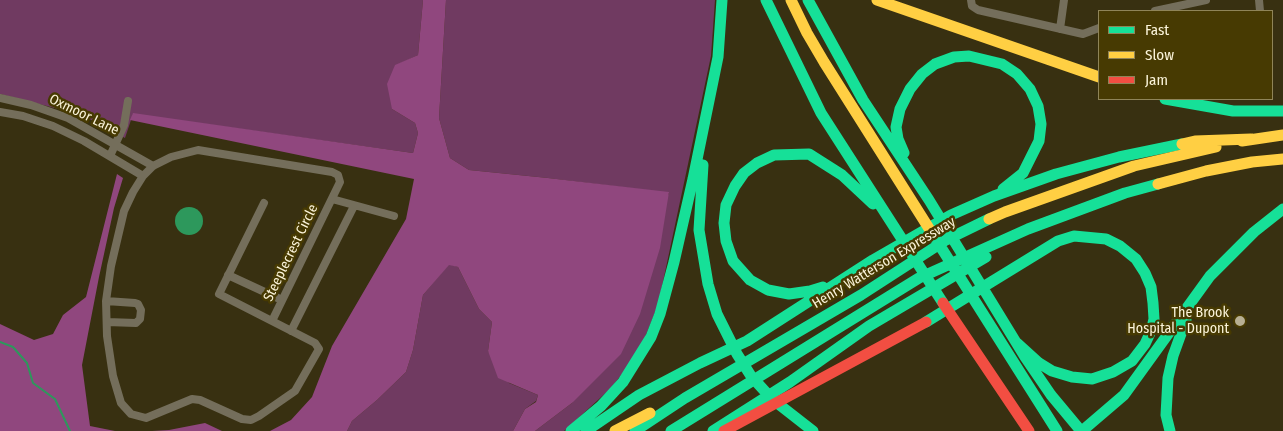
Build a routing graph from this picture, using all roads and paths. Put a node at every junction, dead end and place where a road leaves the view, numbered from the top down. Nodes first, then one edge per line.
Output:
1 (722, 0) edge
2 (766, 0) edge
3 (792, 0) edge
4 (808, 0) edge
5 (877, 0) edge
6 (1064, 0) edge
7 (1206, 0) edge
8 (972, 3) edge
9 (1165, 4) edge
10 (1098, 28) edge
11 (1060, 29) junction
12 (1098, 77) edge
13 (0, 98) edge
14 (1171, 100) edge
15 (128, 101) dead end
16 (706, 110) junction
17 (1283, 110) edge
18 (0, 112) edge
19 (1283, 135) edge
20 (1251, 139) junction
21 (116, 144) junction
22 (110, 156) junction
23 (1283, 159) edge
24 (1283, 163) edge
25 (153, 166) junction
26 (911, 173) junction
27 (143, 176) junction
28 (994, 196) junction
29 (332, 199) junction
30 (264, 204) dead end
31 (354, 206) junction
32 (1283, 209) edge
33 (394, 216) dead end
34 (888, 218) junction
35 (228, 275) junction
36 (841, 281) junction
37 (282, 300) junction
38 (1194, 300) junction
39 (106, 301) junction
40 (272, 321) junction
41 (107, 322) junction
42 (291, 331) junction
43 (1017, 343) junction
44 (684, 398) junction
45 (810, 430) edge
46 (571, 431) edge
47 (586, 431) edge
48 (615, 431) edge
49 (635, 431) edge
50 (671, 431) edge
51 (713, 431) edge
52 (724, 431) edge
53 (1029, 431) edge
54 (1057, 431) edge
55 (1082, 431) edge
56 (1170, 431) edge

1 - 16 highway
2 - 34 highway
3 - 54 highway
4 - 26 highway
5 - 12 highway
6 - 11 street
7 - 9 street
8 - 11 street
10 - 11 street
13 - 21 street, Oxmoor Lane
14 - 17 highway
15 - 21 street
16 - 45 highway
16 - 46 highway
18 - 22 street, Oxmoor Lane
19 - 20 highway, Henry Watterson Expressway
20 - 28 highway
20 - 44 highway, Henry Watterson Expressway
21 - 22 street
21 - 25 street, Oxmoor Lane
22 - 27 street, Oxmoor Lane
23 - 50 highway
24 - 51 highway
25 - 27 street, Steeplecrest Circle
25 - 29 street, Steeplecrest Circle
26 - 28 highway
26 - 43 highway
27 - 39 street, Steeplecrest Circle
28 - 36 highway
29 - 31 street
29 - 37 street, Steeplecrest Circle
30 - 35 street
31 - 33 street
31 - 42 street
32 - 38 highway
34 - 36 highway
34 - 53 highway
35 - 37 street
35 - 40 street
36 - 47 highway
37 - 40 street, Steeplecrest Circle
38 - 55 highway
38 - 56 highway
39 - 41 street, Steeplecrest Circle
39 - 41 street
40 - 42 street, Steeplecrest Circle
41 - 42 street, Steeplecrest Circle
43 - 52 highway
43 - 55 highway
44 - 48 highway
44 - 49 highway, Henry Watterson Expressway

